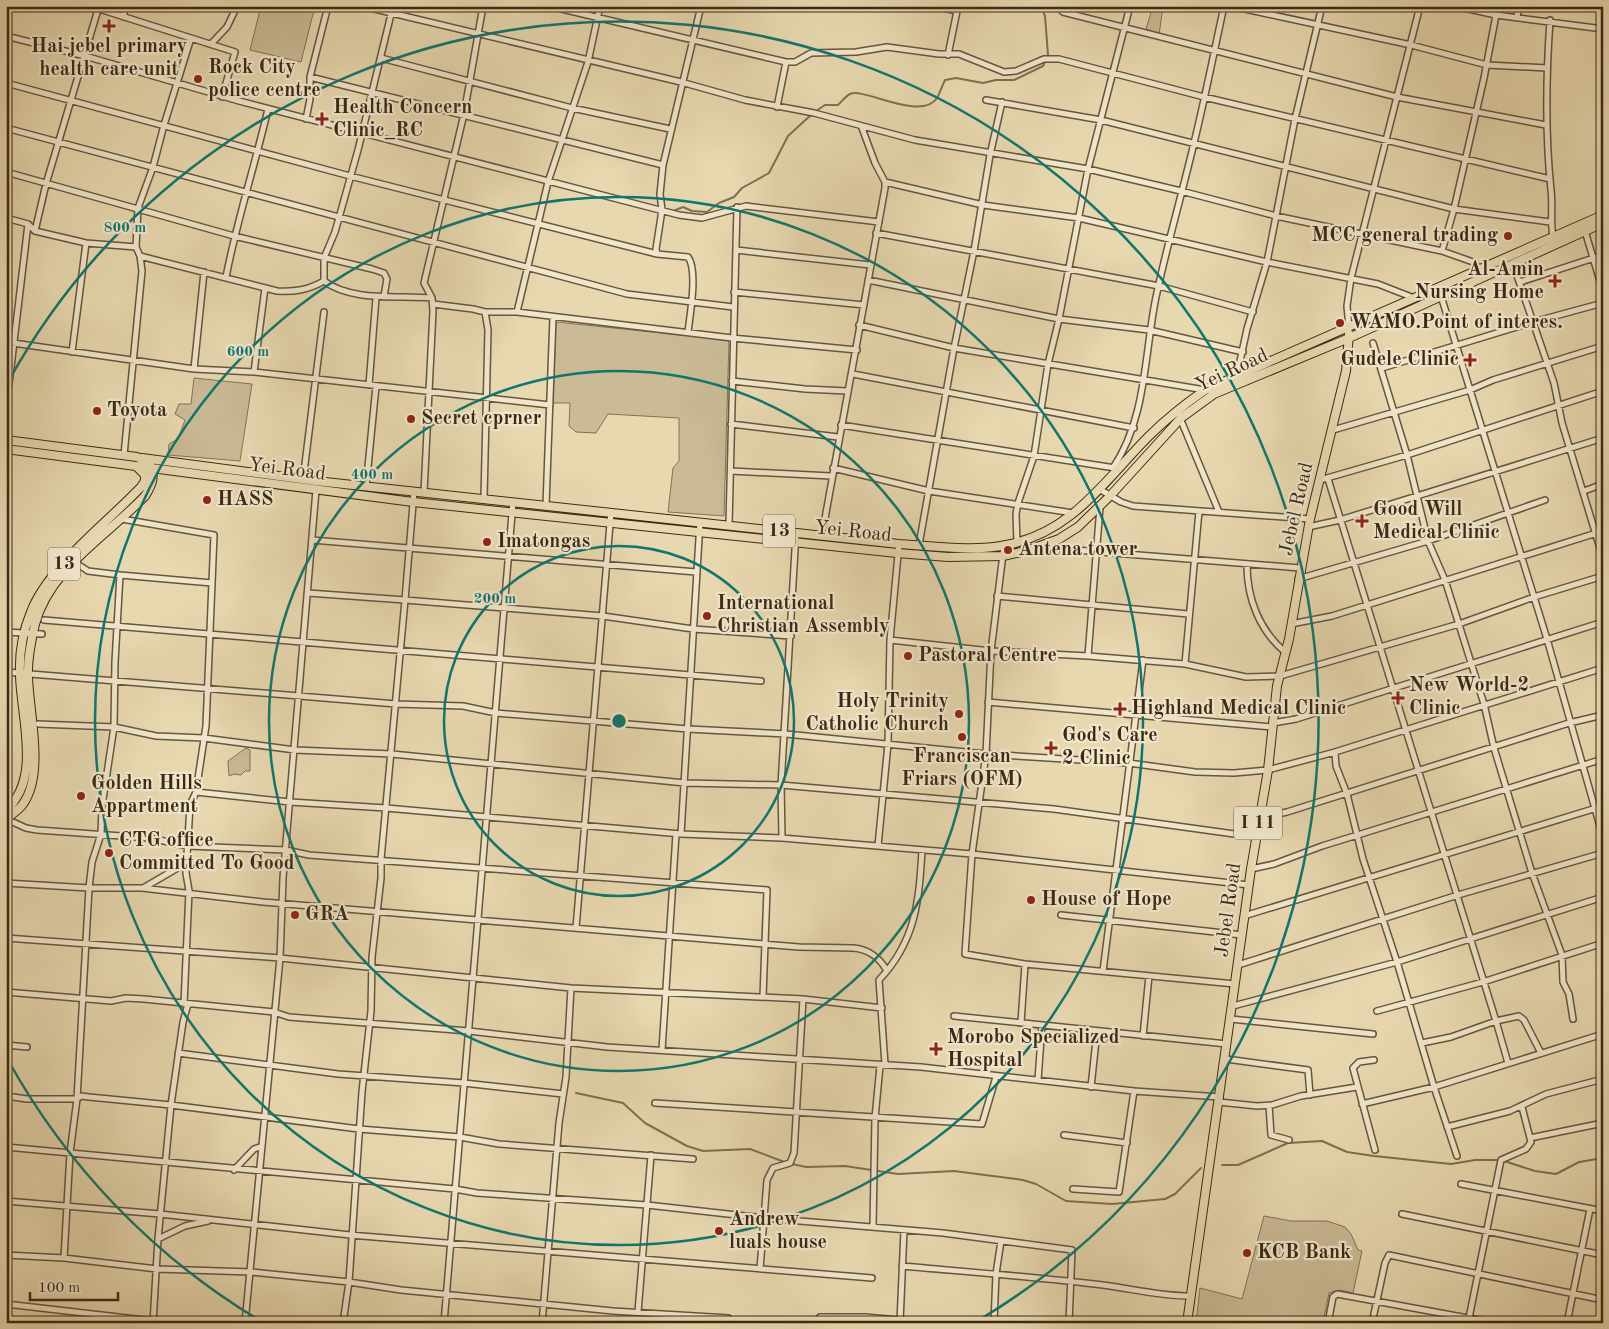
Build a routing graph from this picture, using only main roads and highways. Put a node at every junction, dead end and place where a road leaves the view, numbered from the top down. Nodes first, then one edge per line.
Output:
1 (1603, 215) edge
2 (1603, 223) edge
3 (1349, 327) junction
4 (1349, 338) junction
5 (6, 440) edge
6 (6, 449) edge
7 (142, 458) junction
8 (136, 466) junction
9 (152, 469) junction
10 (6, 810) edge
11 (6, 819) edge
12 (1187, 1323) edge

1 - 3 main road, Yei Road
2 - 4 main road, Yei Road
3 - 4 main road, Jebel Road / I 11
3 - 7 main road, Yei Road / 13
4 - 9 main road, Yei Road
4 - 12 main road, Jebel Road / I 11
5 - 7 main road, Yei Road
6 - 8 main road, Yei Road
7 - 9 main road
8 - 9 main road, Yei Road
8 - 10 main road, 13
9 - 11 main road

